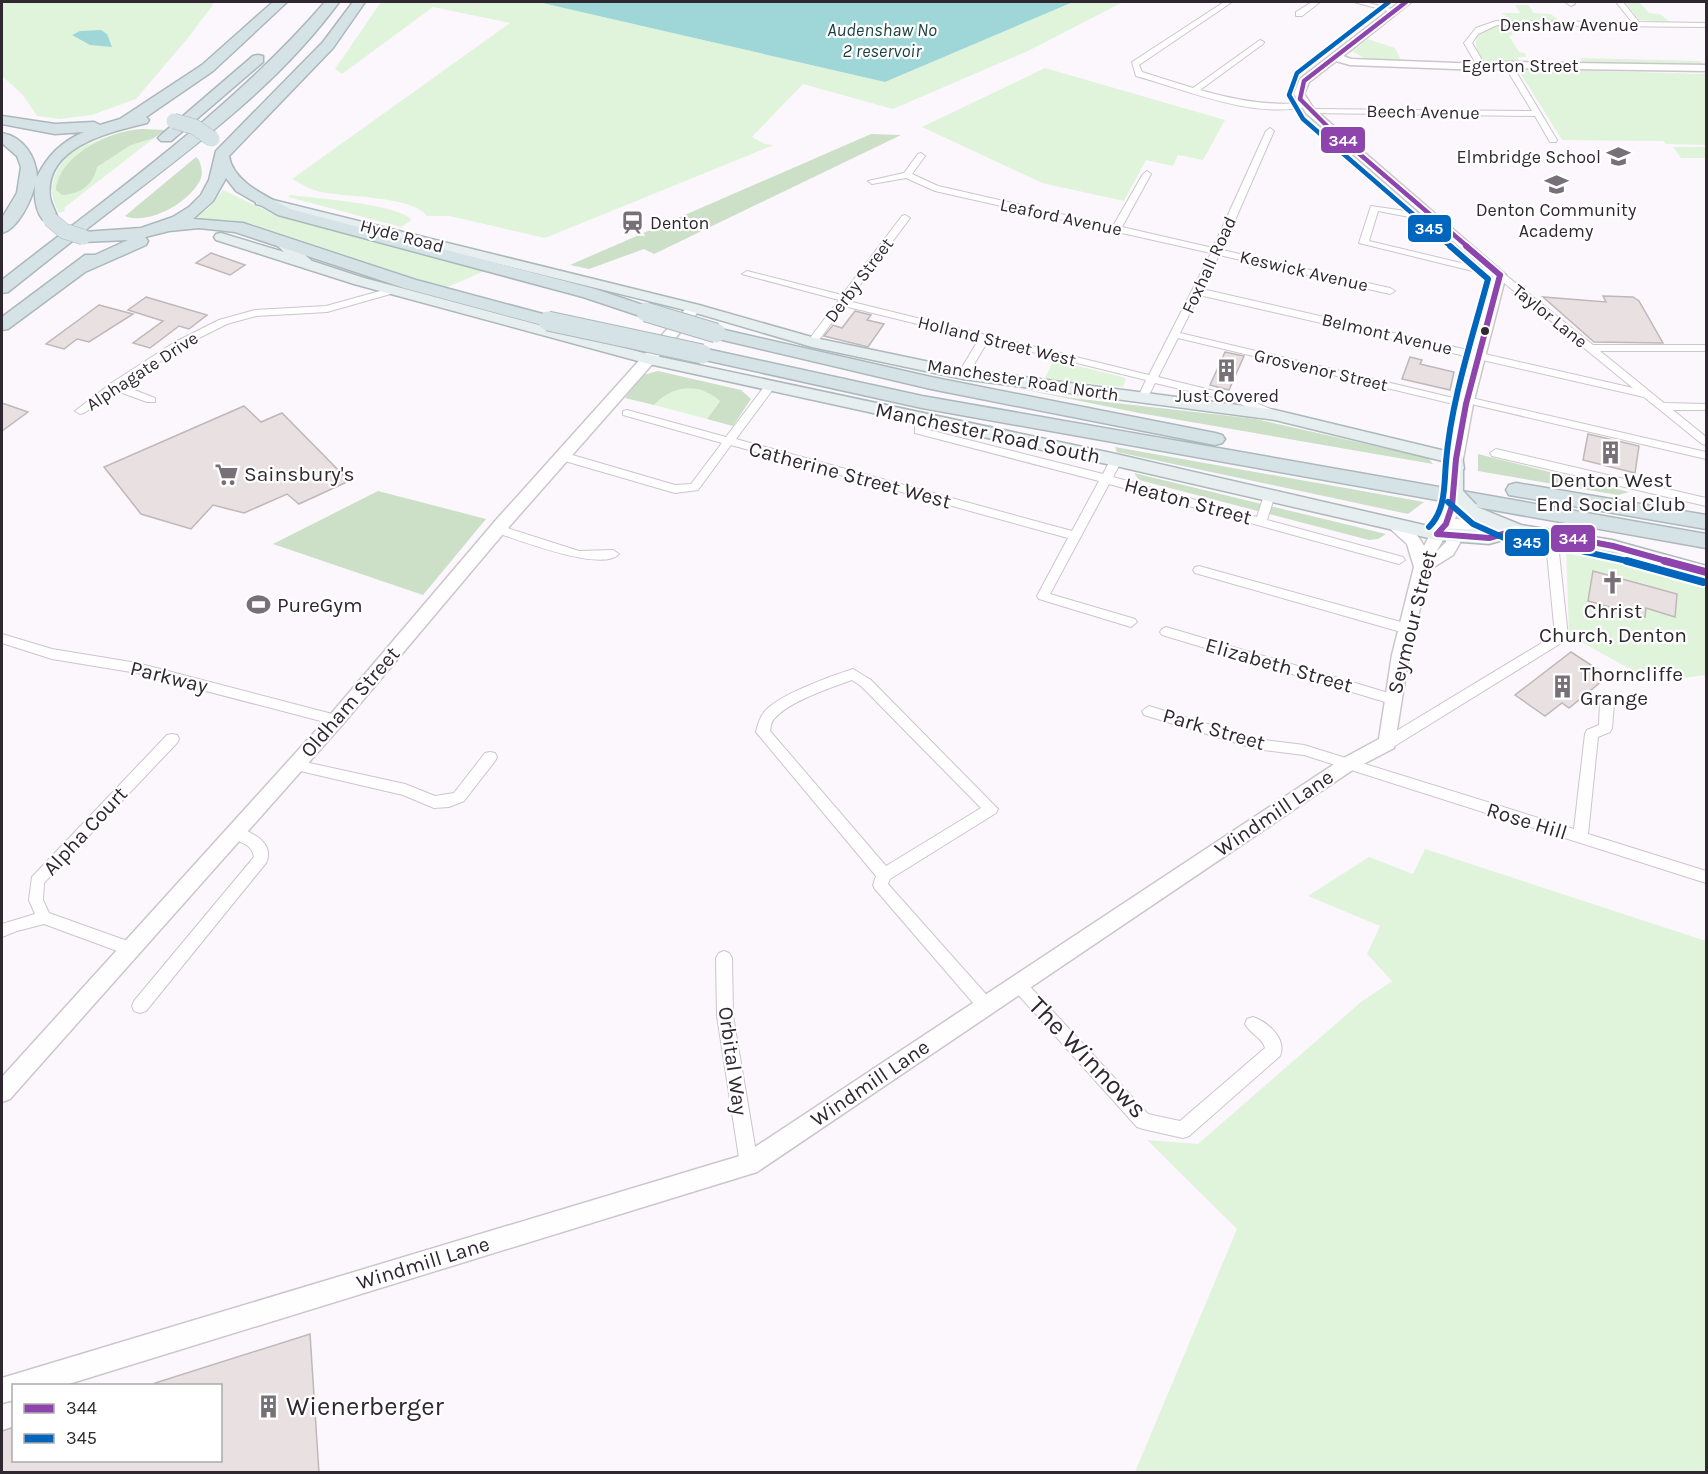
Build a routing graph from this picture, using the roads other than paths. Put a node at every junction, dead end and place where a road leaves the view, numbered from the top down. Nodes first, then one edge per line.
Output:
1 (280, 2) edge
2 (332, 2) edge
3 (359, 2) edge
4 (1228, 2) edge
5 (1316, 2) edge
6 (1358, 2) edge
7 (1406, 2) edge
8 (1620, 2) edge
9 (1395, 11) junction
10 (1299, 14) dead end
11 (1637, 24) junction
12 (1707, 25) edge
13 (286, 31) dead end
14 (1260, 42) dead end
15 (1334, 57) junction
16 (1508, 65) junction
17 (1482, 67) junction
18 (1707, 68) edge
19 (1196, 89) junction
20 (1307, 108) junction
21 (1536, 114) junction
22 (2, 120) edge
23 (120, 123) junction
24 (2, 131) edge
25 (1270, 131) dead end
26 (2, 137) edge
27 (245, 139) junction
28 (1553, 140) dead end
29 (921, 156) dead end
30 (222, 160) junction
31 (1148, 174) dead end
32 (907, 175) junction
33 (872, 181) dead end
34 (41, 186) junction
35 (242, 188) junction
36 (1430, 213) junction
37 (46, 218) junction
38 (905, 218) dead end
39 (12, 223) edge
40 (170, 226) junction
41 (1116, 229) junction
42 (149, 232) junction
43 (221, 237) junction
44 (2, 238) edge
45 (274, 238) junction
46 (1217, 250) junction
47 (446, 252) junction
48 (104, 254) junction
49 (307, 264) junction
50 (747, 274) dead end
51 (1500, 275) junction
52 (359, 281) junction
53 (594, 285) joint
54 (2, 288) edge
55 (398, 289) junction
56 (1196, 291) junction
57 (1390, 291) dead end
58 (842, 300) junction
59 (345, 305) junction
60 (694, 308) junction
61 (2, 325) edge
62 (1176, 335) junction
63 (985, 338) junction
64 (812, 342) junction
65 (1590, 348) junction
66 (1707, 348) edge
67 (1478, 355) junction
68 (649, 359) junction
69 (963, 374) junction
70 (1154, 380) junction
71 (771, 385) junction
72 (114, 387) junction
73 (1649, 395) junction
74 (1143, 397) junction
75 (151, 400) dead end
76 (1467, 402) junction
77 (1664, 406) junction
78 (1707, 407) edge
79 (80, 411) dead end
80 (627, 413) dead end
81 (1275, 415) junction
82 (920, 419) junction
83 (730, 442) junction
84 (1707, 442) edge
85 (1496, 453) dead end
86 (562, 456) junction
87 (1707, 456) edge
88 (1116, 460) junction
89 (1456, 464) junction
90 (1106, 479) junction
91 (1269, 495) junction
92 (1707, 502) edge
93 (1459, 503) junction
94 (1261, 521) junction
95 (1707, 522) edge
96 (1393, 524) junction
97 (498, 529) junction
98 (1509, 529) junction
99 (1446, 531) junction
100 (1074, 536) junction
101 (1707, 541) edge
102 (1553, 553) dead end
103 (613, 554) dead end
104 (1399, 560) dead end
105 (1422, 567) junction
106 (1199, 570) dead end
107 (1707, 572) edge
108 (1131, 622) dead end
109 (1408, 629) junction
110 (1166, 632) dead end
111 (2, 639) edge
112 (1392, 699) junction
113 (1607, 703) dead end
114 (1149, 711) dead end
115 (336, 720) junction
116 (172, 739) dead end
117 (1388, 743) junction
118 (490, 757) dead end
119 (1348, 764) junction
120 (296, 765) junction
121 (234, 832) junction
122 (1580, 837) junction
123 (884, 875) junction
124 (1707, 877) edge
125 (44, 918) junction
126 (2, 931) edge
127 (128, 948) junction
128 (724, 958) dead end
129 (1018, 984) junction
130 (140, 1006) dead end
131 (986, 1006) junction
132 (1253, 1024) dead end
133 (2, 1092) edge
134 (749, 1164) junction
135 (26, 1384) edge

1 - 23 highway
2 - 54 highway
3 - 27 highway
4 - 19 street, Beech Avenue
5 - 10 street
6 - 9 street
7 - 9 street
8 - 11 street
9 - 15 street
11 - 12 street, Denshaw Avenue
11 - 17 street, Denshaw Avenue
13 - 37 highway
14 - 19 street
15 - 17 street, Egerton Street
15 - 20 street
16 - 17 street, Egerton Street
16 - 18 street, Egerton Street
16 - 21 street
19 - 20 street, Beech Avenue
20 - 21 street, Beech Avenue
20 - 36 street, Taylor Lane
21 - 28 street
22 - 23 highway
23 - 30 highway, bridge
23 - 34 highway
24 - 34 highway
25 - 46 street, Foxhall Road
26 - 39 highway
27 - 30 highway
27 - 35 highway
29 - 32 street
30 - 35 highway
30 - 40 highway
31 - 41 street
32 - 33 street
32 - 41 street, Leaford Avenue
34 - 37 highway
35 - 47 highway
36 - 51 street, Taylor Lane
36 - 51 street
37 - 39 highway
37 - 42 highway, bridge
38 - 58 street, Derby Street
39 - 44 highway
40 - 42 highway
40 - 45 highway
41 - 46 street, Leaford Avenue
42 - 48 highway
43 - 45 highway
43 - 48 highway
43 - 49 main road
45 - 49 main road
45 - 55 highway
46 - 56 street, Foxhall Road
46 - 57 street, Keswick Avenue
47 - 53 main road, Hyde Road
47 - 95 highway, bridge
48 - 61 highway
49 - 52 main road
50 - 58 street, Holland Street West
51 - 65 street, Taylor Lane
51 - 67 street, Seymour Street
52 - 55 main road
52 - 59 street
53 - 60 main road, Manchester Road North
55 - 59 street, Alphagate Drive
55 - 68 main road, Manchester Road South
55 - 101 highway, bridge
56 - 62 street, Foxhall Road
56 - 67 street, Belmont Avenue
58 - 63 street, Holland Street West
58 - 64 street, Derby Street
59 - 72 street, Alphagate Drive
60 - 64 main road, Manchester Road North
60 - 68 street, Oldham Street
62 - 70 street, Foxhall Road
62 - 76 street, Grosvenor Street
63 - 69 street
63 - 70 street, Holland Street West
64 - 69 main road, Manchester Road North
65 - 66 street
65 - 73 street, Taylor Lane
67 - 73 street, Belmont Avenue
67 - 76 street, Seymour Street
68 - 71 main road, Manchester Road South
68 - 86 street, Oldham Street
69 - 74 main road, Manchester Road North
70 - 74 street, Foxhall Road
70 - 81 street, Holland Street West
71 - 82 main road, Manchester Road South
71 - 83 street
72 - 75 street
72 - 79 street, Alphagate Drive
73 - 77 street, Taylor Lane
74 - 81 main road, Manchester Road North
76 - 87 street, Grosvenor Street
76 - 89 street, Seymour Street
77 - 78 street
77 - 84 street, Taylor Lane
80 - 83 street, Catherine Street West
81 - 89 main road, Manchester Road North
82 - 88 main road, Manchester Road South
82 - 90 street, Heaton Street
83 - 86 street
83 - 100 street, Catherine Street West
85 - 92 street
86 - 97 street, Oldham Street
88 - 90 street
88 - 91 main road, Manchester Road South
89 - 93 main road, Seymour Street, bridge
90 - 94 street, Heaton Street
90 - 100 street
91 - 94 street
91 - 96 main road, Manchester Road South
93 - 98 main road
93 - 99 street, Seymour Street
94 - 104 street, Heaton Street
96 - 99 main road, Manchester Road South
96 - 105 street
97 - 103 street
97 - 115 street, Oldham Street
98 - 99 main road, Manchester Road South
98 - 107 main road
99 - 105 street, Seymour Street
100 - 108 street
102 - 117 street, Windmill Lane
105 - 109 street, Seymour Street
106 - 109 street
109 - 112 street, Seymour Street
110 - 112 street, Elizabeth Street
111 - 115 street, Parkway
112 - 117 street, Seymour Street
113 - 122 street
114 - 119 street, Park Street
115 - 120 street, Oldham Street
116 - 125 street, Alpha Court
117 - 119 street, Windmill Lane
118 - 120 street
119 - 122 street, Rose Hill
119 - 129 street, Windmill Lane
120 - 121 street, Oldham Street
121 - 127 street, Oldham Street
121 - 130 street
122 - 124 street, Rose Hill
123 - 123 street
123 - 131 street
125 - 126 street
125 - 127 street
127 - 133 street, Oldham Street
128 - 134 street, Orbital Way
129 - 131 street, Windmill Lane
129 - 132 street, The Winnows
131 - 134 street, Windmill Lane
134 - 135 street, Windmill Lane

